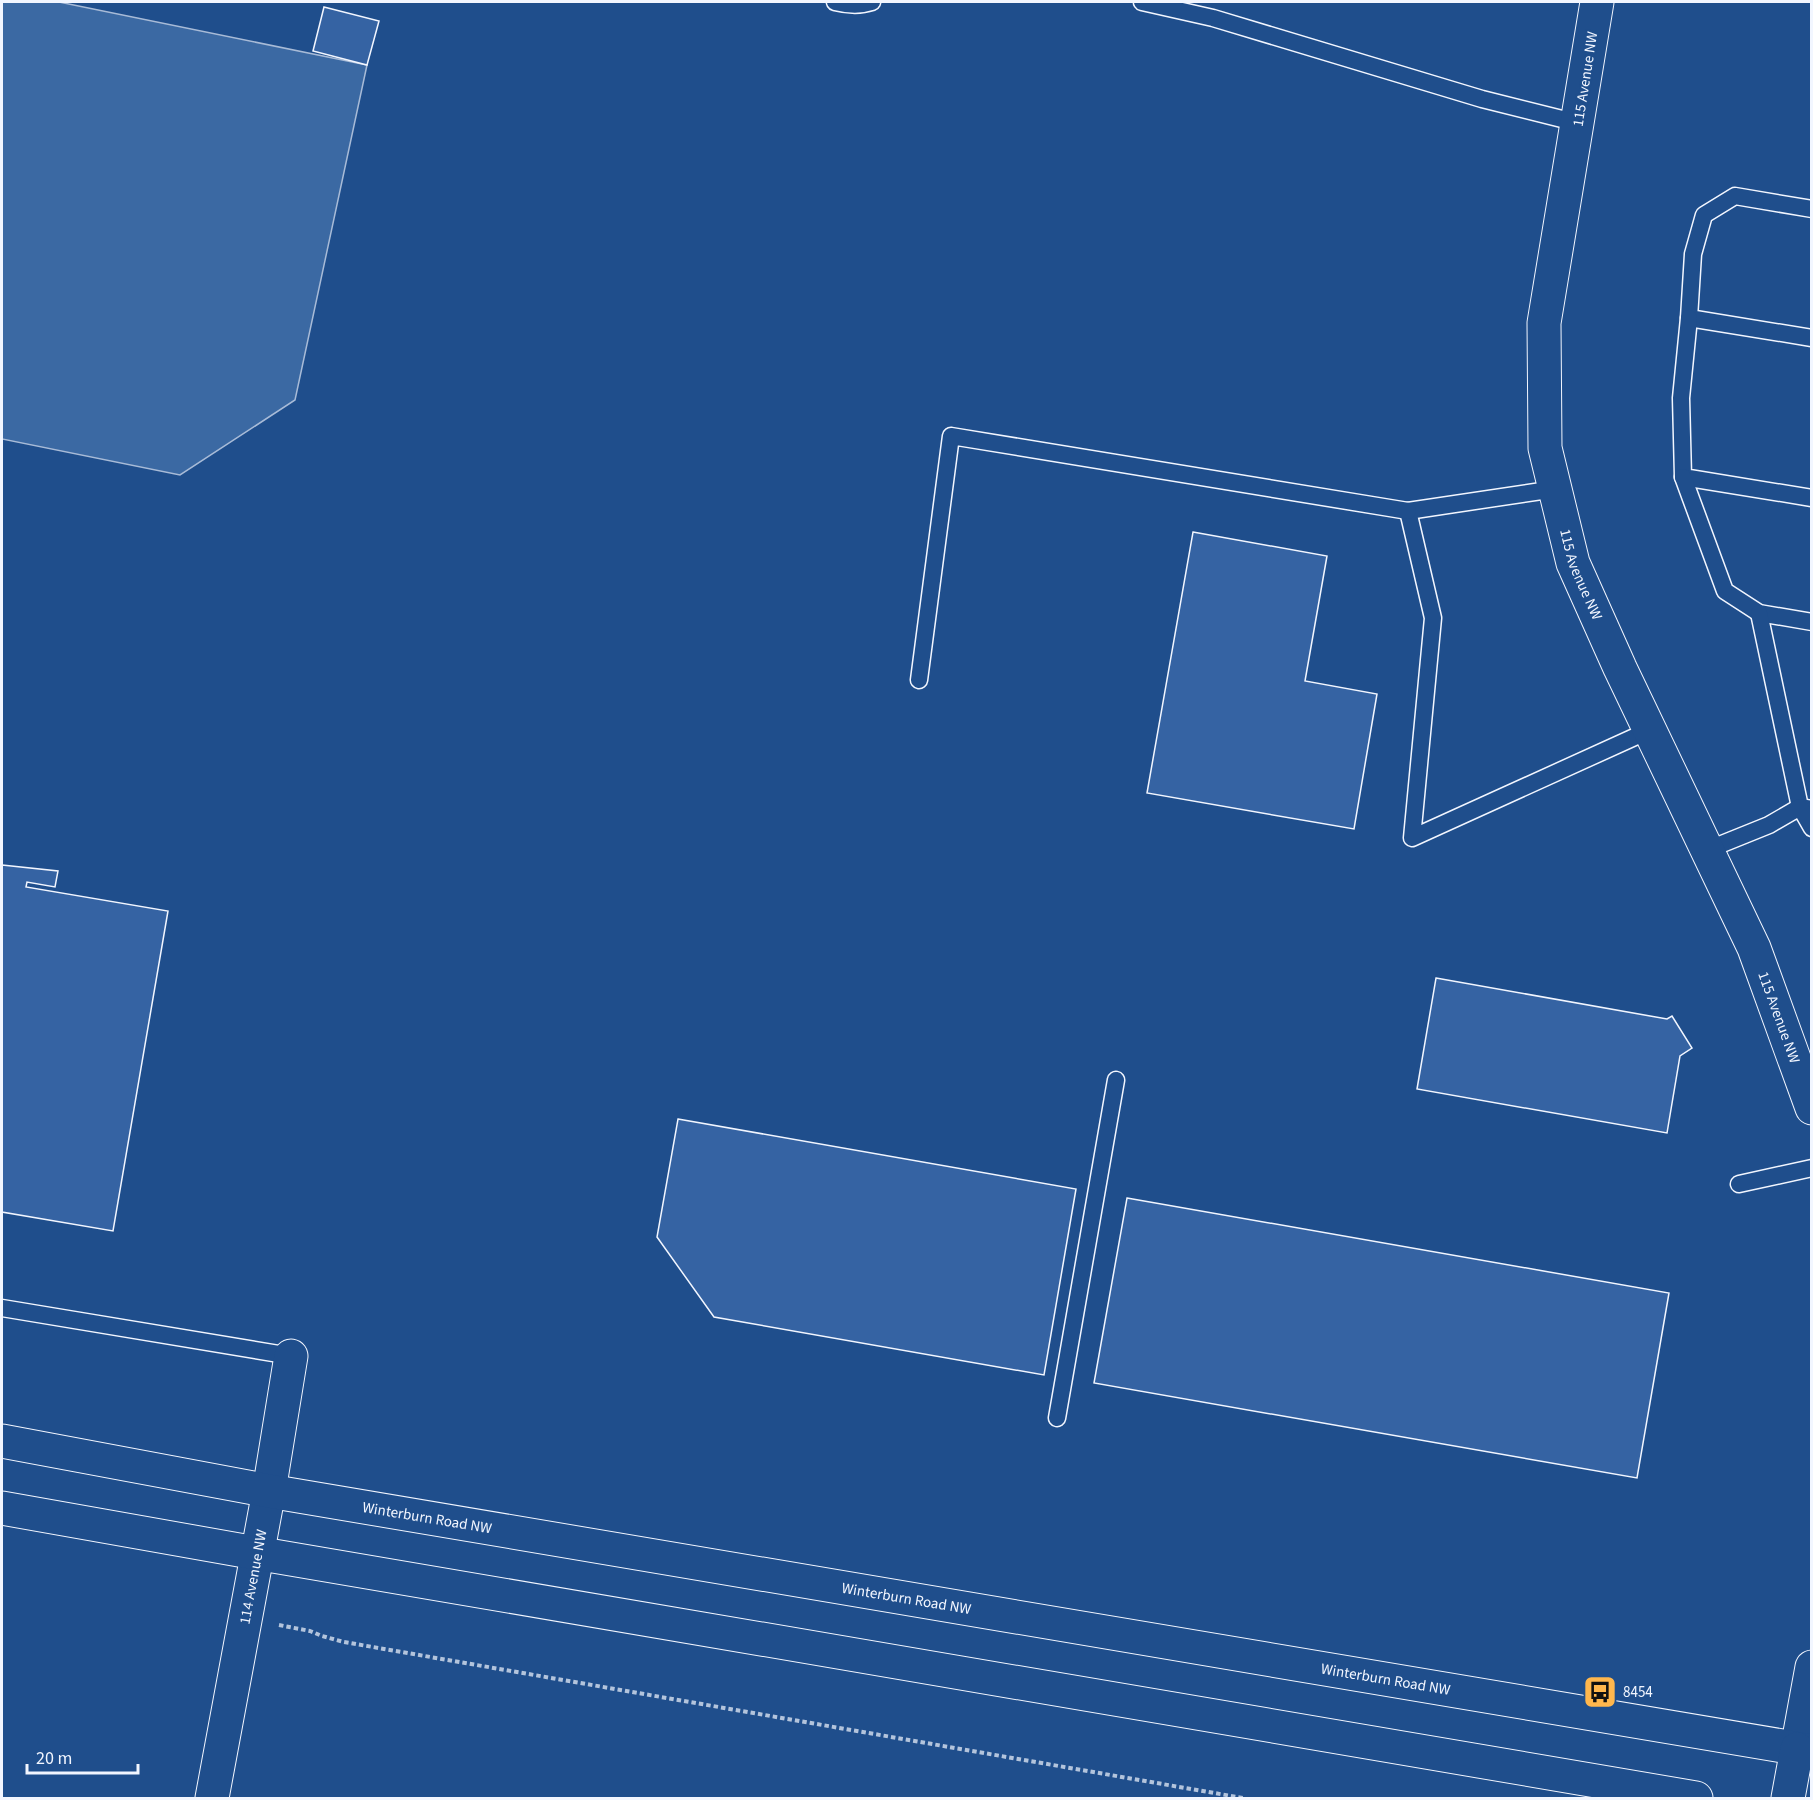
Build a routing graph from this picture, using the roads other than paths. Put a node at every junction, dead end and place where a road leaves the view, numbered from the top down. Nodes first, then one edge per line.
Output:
1 (835, 2) edge
2 (872, 2) edge
3 (1142, 2) edge
4 (1597, 2) edge
5 (1578, 123) junction
6 (1812, 208) edge
7 (1689, 318) junction
8 (1812, 339) edge
9 (1683, 477) junction
10 (1555, 489) junction
11 (1812, 498) edge
12 (1408, 511) junction
13 (1760, 613) junction
14 (1812, 622) edge
15 (919, 680) dead end
16 (1650, 730) junction
17 (1806, 808) edge
18 (1812, 828) edge
19 (1707, 850) junction
20 (1116, 1080) dead end
21 (1812, 1108) edge
22 (1812, 1168) edge
23 (1739, 1184) dead end
24 (2, 1308) edge
25 (291, 1356) joint
26 (1056, 1418) dead end
27 (2, 1441) edge
28 (269, 1491) junction
29 (2, 1508) edge
30 (256, 1553) junction
31 (1812, 1666) edge
32 (1804, 1750) edge
33 (212, 1798) edge
34 (1696, 1798) edge
35 (1788, 1798) edge

1 - 2 lane
3 - 5 lane
4 - 5 main road, 115 Avenue NW
5 - 10 main road, 115 Avenue NW
6 - 7 lane
7 - 8 lane
7 - 9 lane
9 - 11 lane
9 - 13 lane
10 - 12 lane
10 - 16 main road, 115 Avenue NW
12 - 15 lane
12 - 16 lane
13 - 14 lane
13 - 17 lane
16 - 19 main road, 115 Avenue NW
17 - 18 lane
17 - 19 lane
19 - 21 main road, 115 Avenue NW
20 - 26 lane
22 - 23 lane
24 - 25 lane
25 - 28 main road, 114 Avenue NW
27 - 28 main road, Winterburn Road NW
28 - 30 main road, 114 Avenue NW
28 - 32 main road, Winterburn Road NW
29 - 30 main road
30 - 33 main road, 114 Avenue NW
30 - 34 main road
31 - 32 main road
32 - 35 main road

